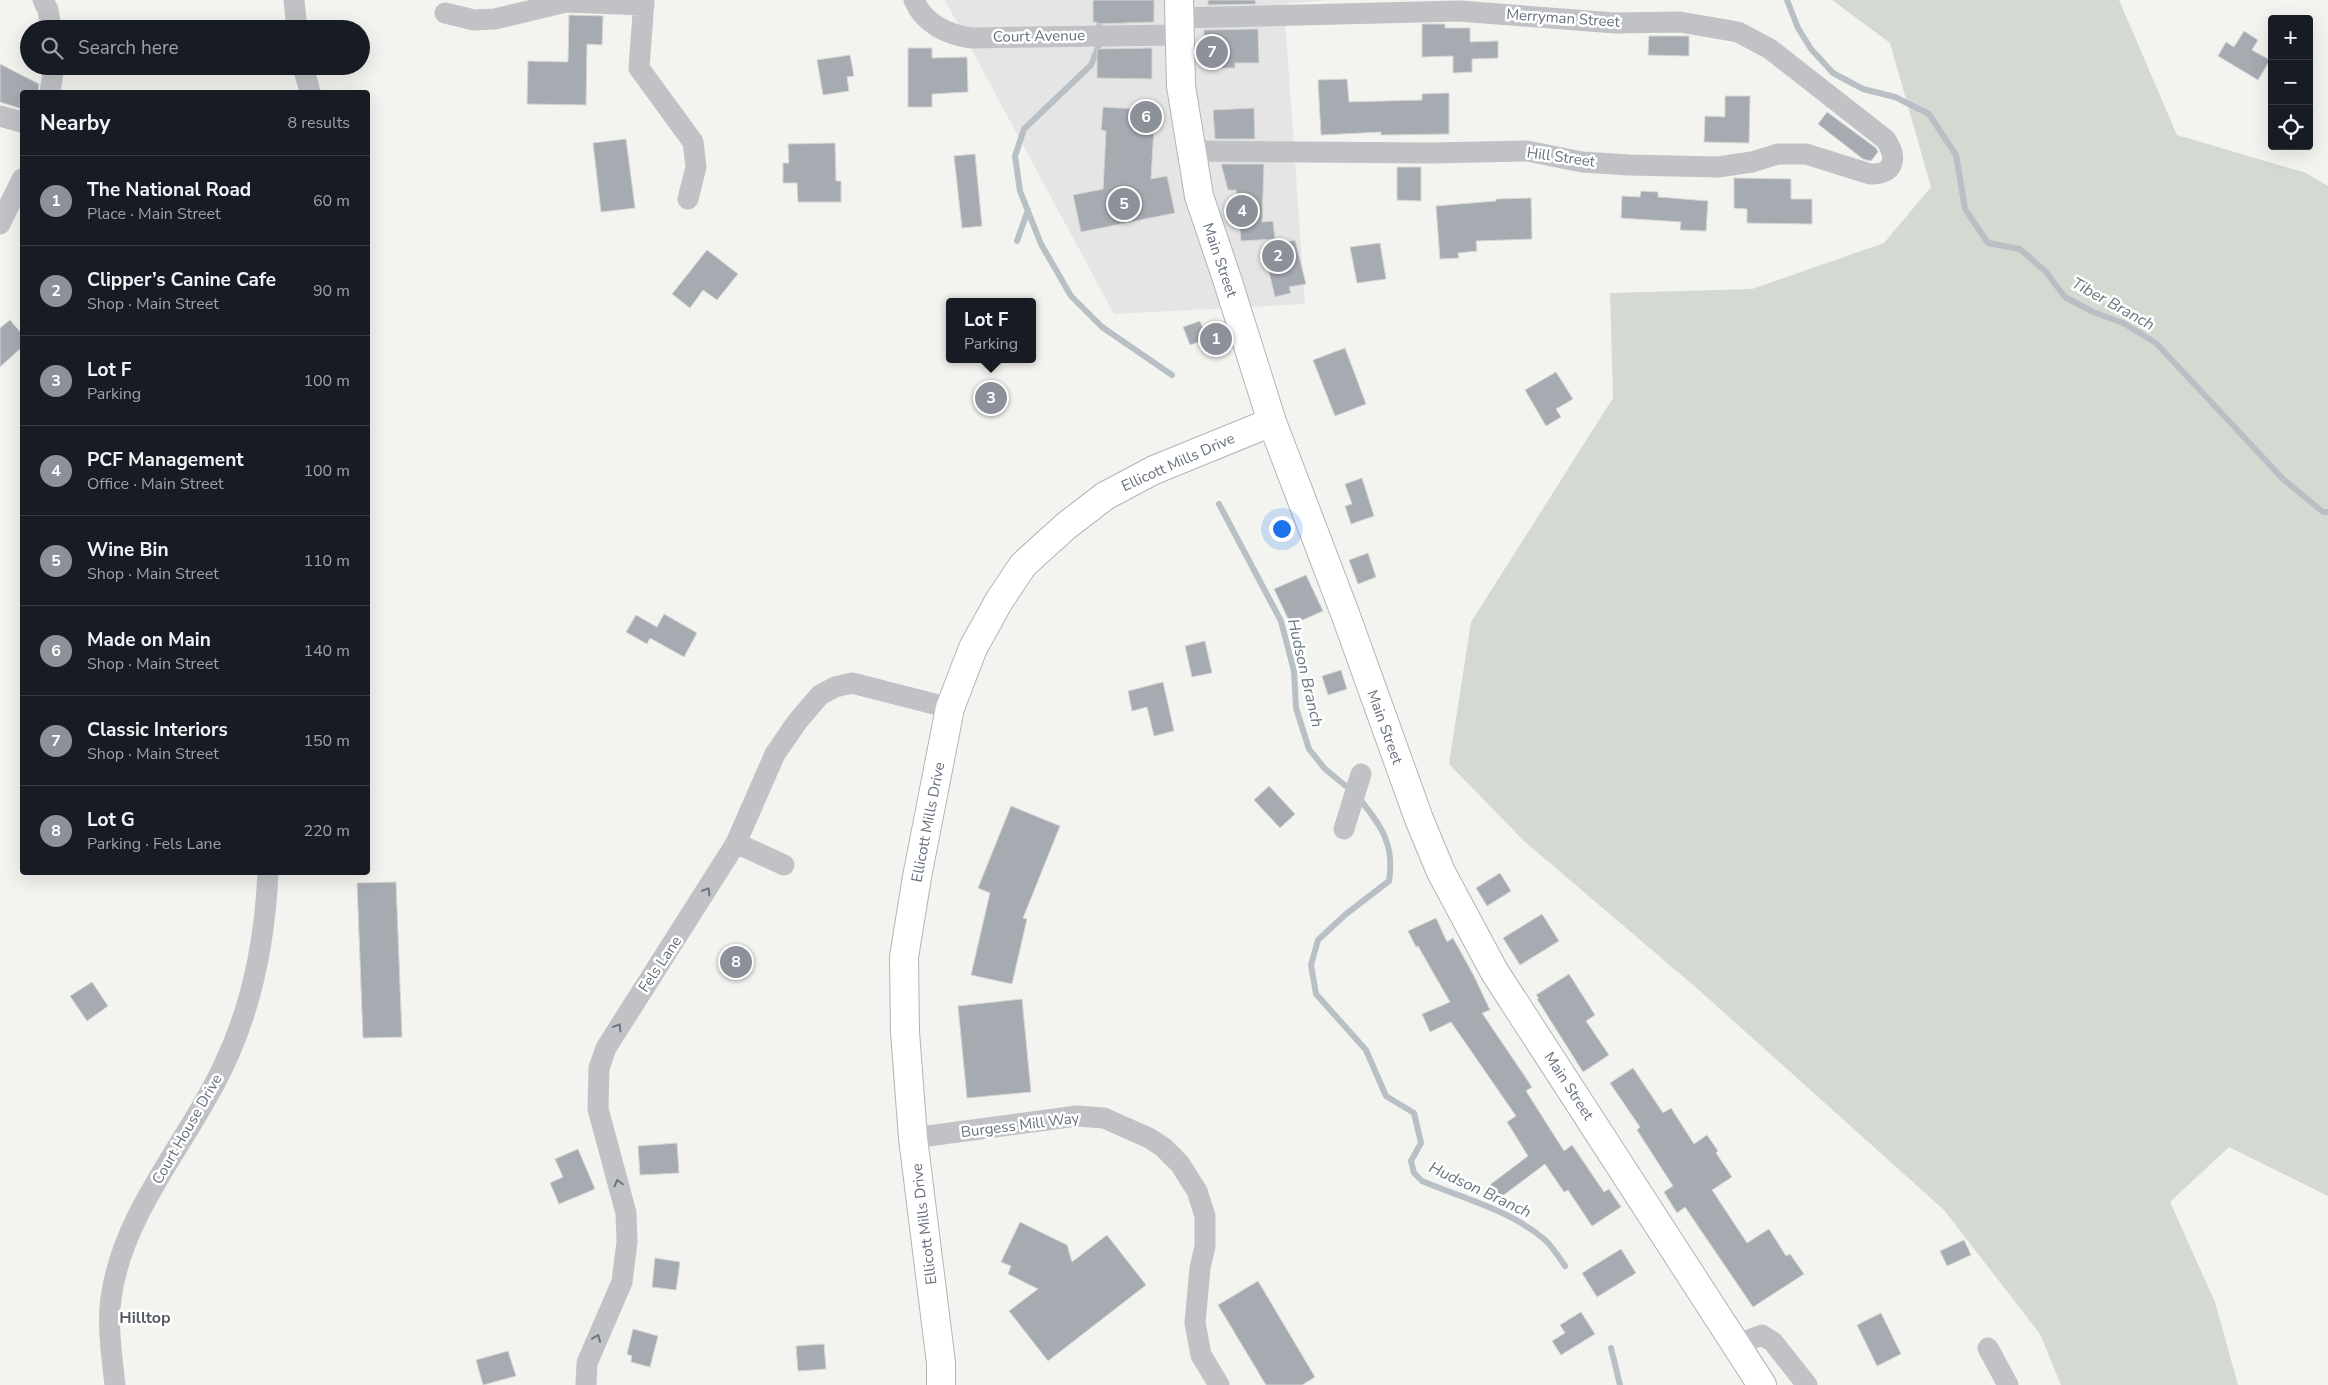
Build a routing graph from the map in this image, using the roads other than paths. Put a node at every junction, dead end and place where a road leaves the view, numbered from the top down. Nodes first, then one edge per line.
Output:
1 (43, 0) edge
2 (294, 0) edge
3 (914, 0) edge
4 (644, 3) edge
5 (532, 5) edge
6 (445, 12) dead end
7 (1179, 17) edge
8 (50, 20) edge
9 (296, 20) edge
10 (53, 75) edge
11 (305, 75) edge
12 (50, 90) edge
13 (309, 90) edge
14 (0, 116) edge
15 (20, 121) edge
16 (1190, 151) junction
17 (1893, 163) joint
18 (20, 184) edge
19 (688, 199) dead end
20 (0, 224) edge
21 (1272, 422) junction
22 (950, 708) junction
23 (1361, 774) dead end
24 (1344, 829) dead end
25 (736, 843) junction
26 (784, 865) dead end
27 (268, 875) edge
28 (914, 1138) junction
29 (1736, 1345) junction
30 (1988, 1348) dead end
31 (115, 1385) edge
32 (586, 1385) edge
33 (942, 1385) edge
34 (1219, 1385) edge
35 (1762, 1385) edge
36 (1807, 1385) edge
37 (2008, 1385) edge

1 - 8 street
2 - 9 street
3 - 7 street, Court Avenue
4 - 5 street
4 - 19 street
5 - 6 street
7 - 16 main road, Main Street
7 - 17 street, Merryman Street
10 - 12 street
11 - 13 street
14 - 15 street
16 - 17 street, Hill Street
16 - 21 main road, Main Street
18 - 20 street
21 - 22 main road, Ellicott Mills Drive
21 - 29 main road, Main Street
22 - 25 street, Fels Lane
22 - 28 main road, Ellicott Mills Drive
23 - 24 street
25 - 26 street
32 -> 25 street, Fels Lane
27 - 31 street, Court House Drive
28 - 33 main road, Ellicott Mills Drive
28 - 34 street, Burgess Mill Way
29 - 35 main road, Main Street
29 - 36 street
30 - 37 street

